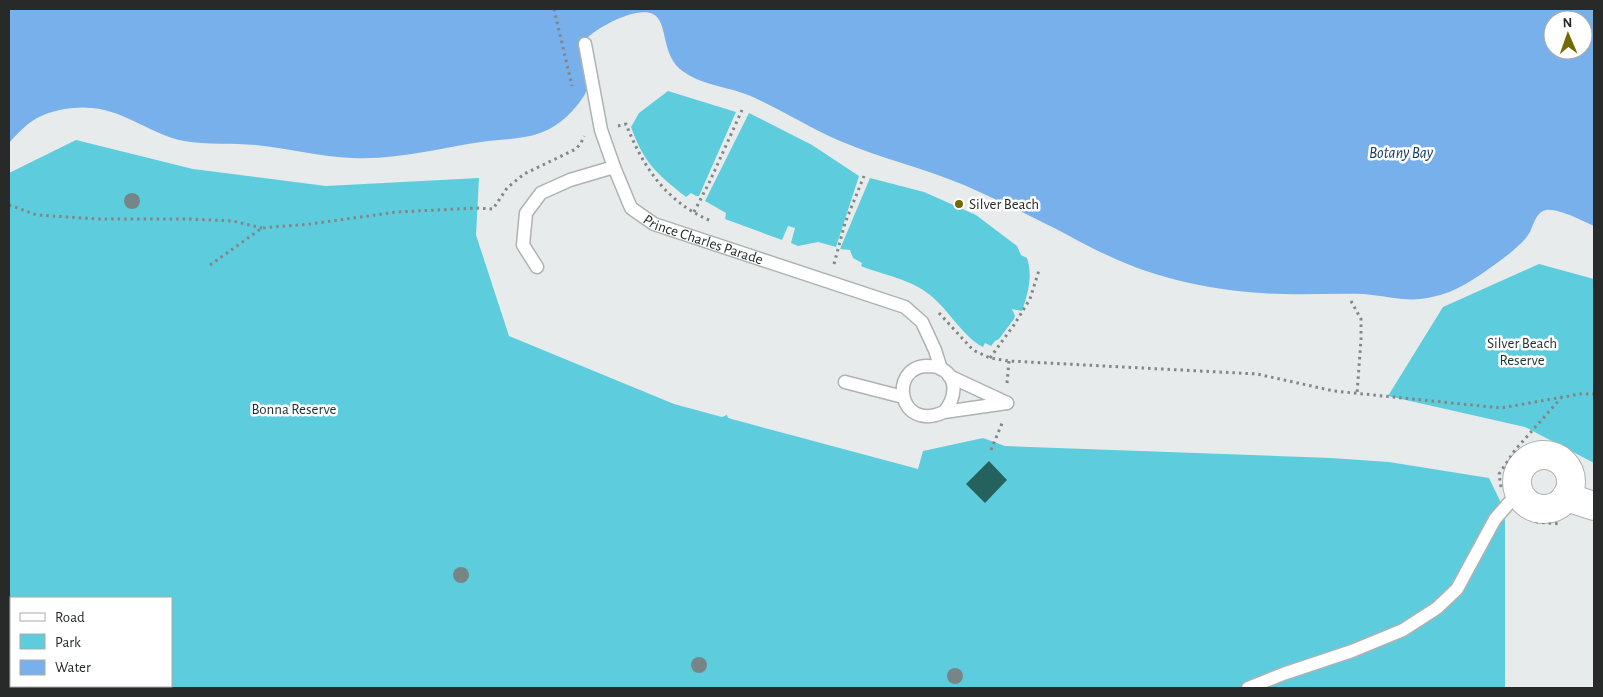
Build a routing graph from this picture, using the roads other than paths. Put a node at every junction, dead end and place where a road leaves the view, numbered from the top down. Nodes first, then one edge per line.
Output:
1 (585, 44) dead end
2 (614, 167) junction
3 (537, 267) dead end
4 (945, 372) junction
5 (845, 382) dead end
6 (903, 398) junction
7 (944, 412) junction
8 (1566, 498) junction
9 (1515, 500) junction
10 (1594, 506) edge
11 (1248, 688) edge

1 - 2 lane, Prince Charles Parade
2 - 3 lane
2 - 4 lane, Prince Charles Parade
4 - 6 lane
4 - 7 lane
4 - 7 lane
5 - 6 lane
6 - 7 lane
8 - 9 street
8 - 9 street
8 - 10 street
9 - 11 lane

